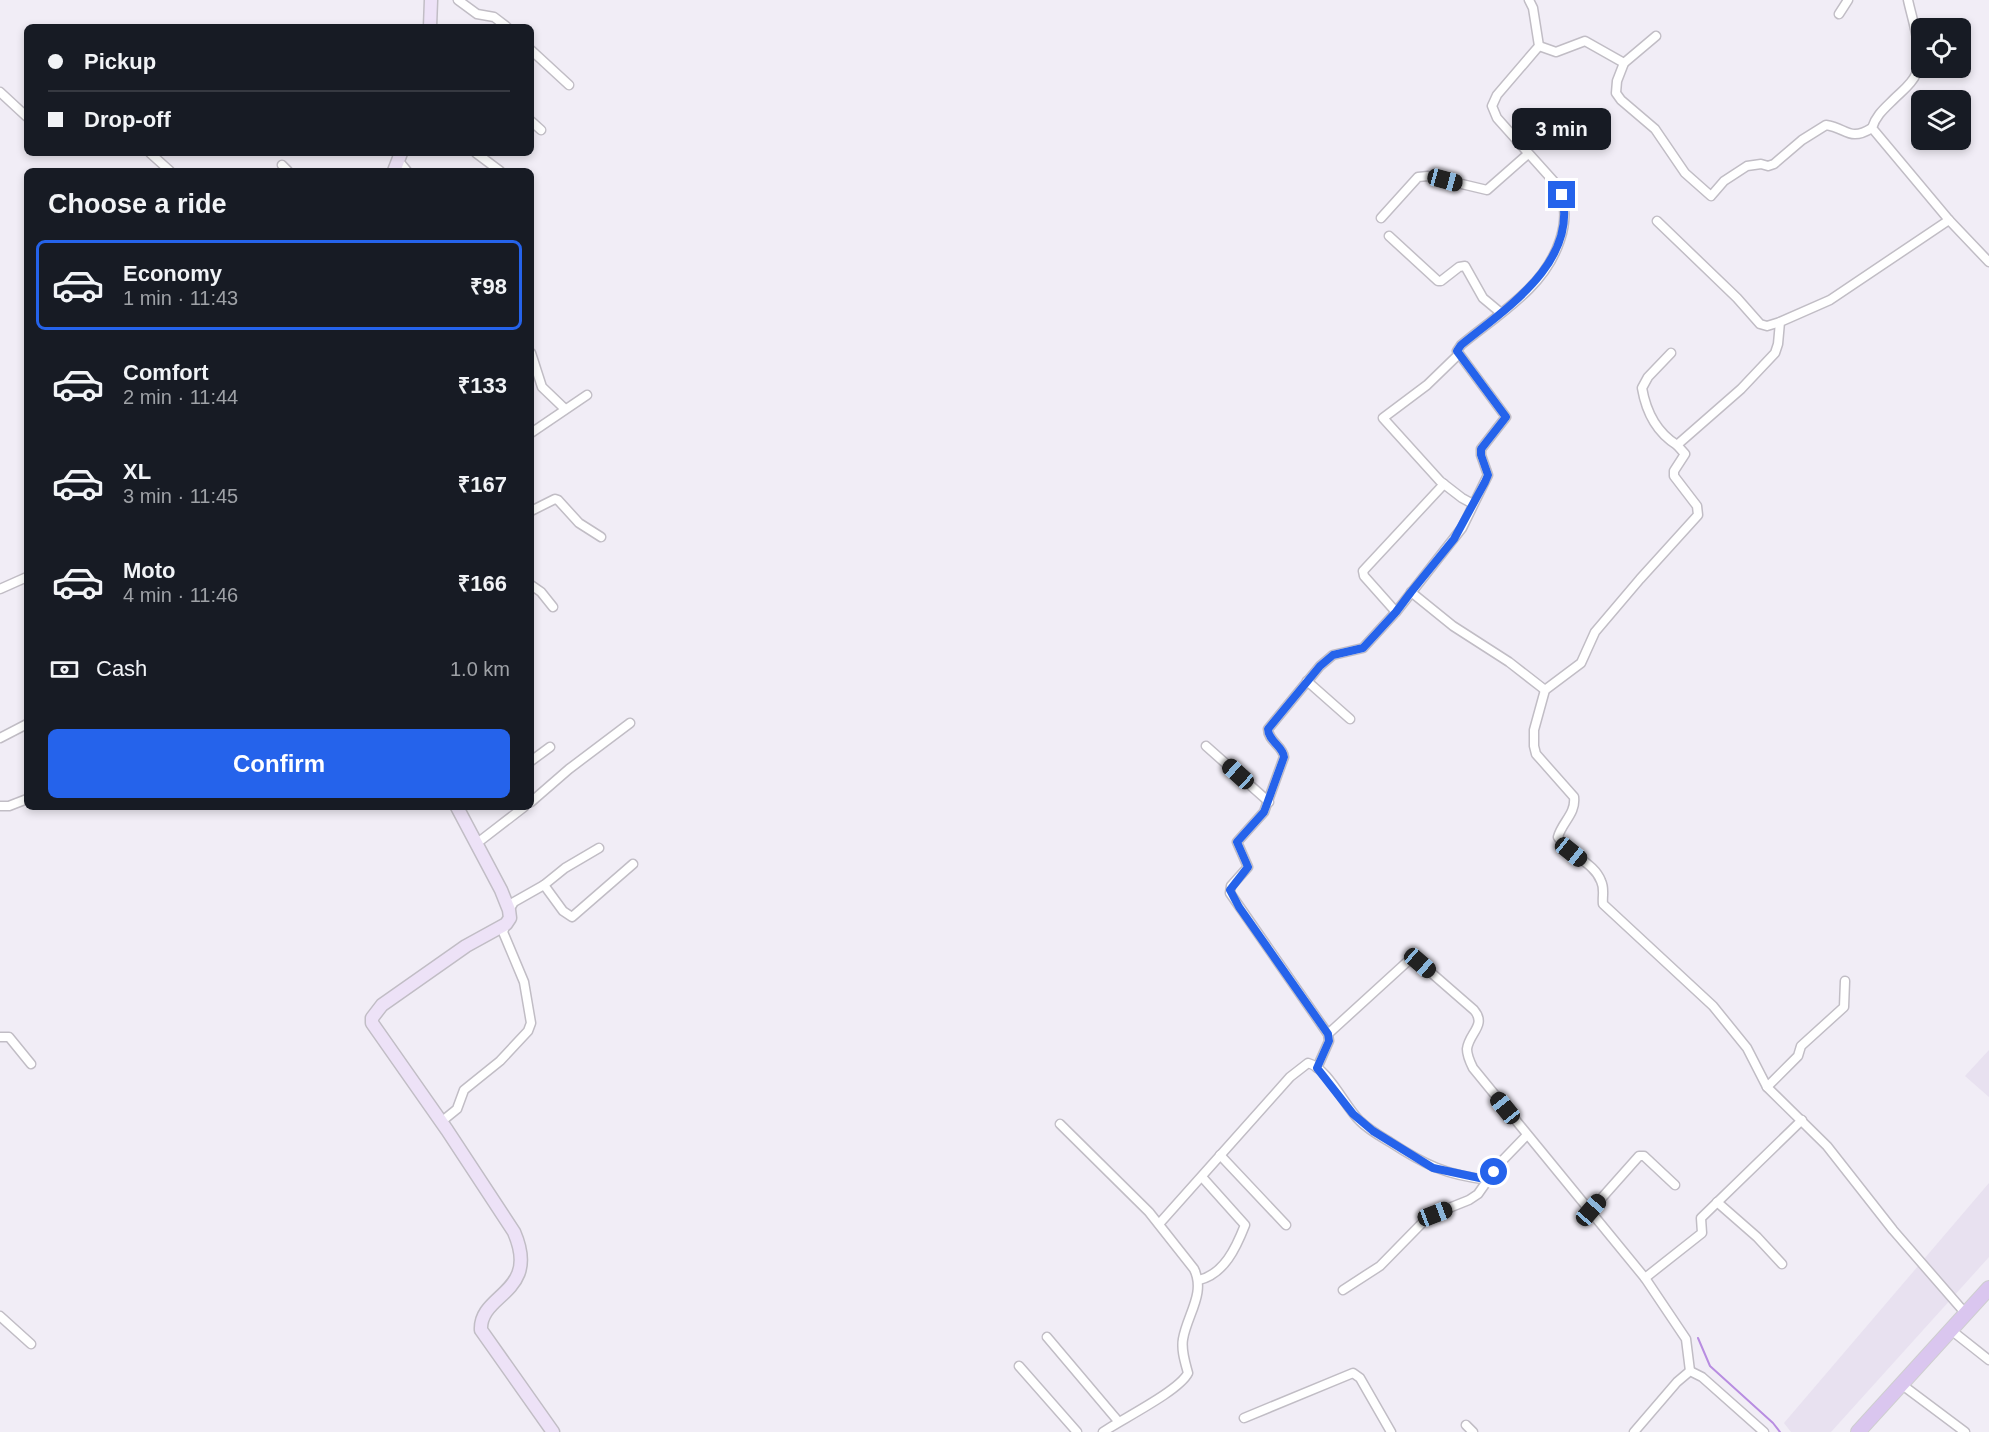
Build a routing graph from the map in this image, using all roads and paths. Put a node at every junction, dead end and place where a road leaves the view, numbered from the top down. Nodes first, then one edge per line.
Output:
1 (431, 0) edge
2 (458, 0) edge
3 (1529, 0) edge
4 (1848, 0) edge
5 (1908, 0) edge
6 (1839, 14) dead end
7 (431, 24) edge
8 (503, 24) edge
9 (1656, 36) dead end
10 (1539, 46) junction
11 (534, 53) edge
12 (1624, 63) junction
13 (569, 85) dead end
14 (0, 93) edge
15 (24, 114) edge
16 (534, 124) edge
17 (1872, 128) junction
18 (541, 130) dead end
19 (1528, 154) junction
20 (153, 156) edge
21 (480, 156) edge
22 (167, 168) edge
23 (496, 168) edge
24 (1381, 218) dead end
25 (1950, 220) junction
26 (1658, 221) dead end
27 (1389, 236) dead end
28 (1989, 262) edge
29 (1501, 313) junction
30 (1780, 322) junction
31 (1671, 352) dead end
32 (1459, 354) junction
33 (534, 362) edge
34 (587, 395) dead end
35 (565, 409) junction
36 (534, 431) edge
37 (1677, 445) junction
38 (1444, 484) junction
39 (1473, 504) junction
40 (534, 509) edge
41 (601, 537) dead end
42 (24, 578) edge
43 (534, 587) edge
44 (0, 589) edge
45 (1411, 592) junction
46 (553, 607) dead end
47 (1396, 612) junction
48 (1307, 681) junction
49 (1545, 690) junction
50 (1350, 719) dead end
51 (630, 723) dead end
52 (24, 726) edge
53 (0, 738) edge
54 (1206, 746) dead end
55 (550, 747) dead end
56 (534, 759) edge
57 (534, 799) edge
58 (24, 800) edge
59 (1269, 802) junction
60 (0, 806) edge
61 (459, 810) edge
62 (520, 810) edge
63 (476, 844) junction
64 (599, 848) dead end
65 (633, 864) dead end
66 (544, 885) junction
67 (509, 910) junction
68 (506, 924) junction
69 (1845, 981) dead end
70 (1328, 1034) junction
71 (0, 1037) edge
72 (31, 1064) dead end
73 (1317, 1068) junction
74 (1767, 1087) junction
75 (1802, 1120) junction
76 (441, 1122) junction
77 (1060, 1124) dead end
78 (1527, 1135) junction
79 (1220, 1155) junction
80 (1202, 1177) junction
81 (1483, 1179) junction
82 (1675, 1185) dead end
83 (1718, 1202) junction
84 (1591, 1210) junction
85 (1159, 1224) junction
86 (1286, 1225) dead end
87 (1782, 1264) dead end
88 (1645, 1278) junction
89 (1199, 1280) junction
90 (1989, 1288) edge
91 (1343, 1290) dead end
92 (1966, 1314) junction
93 (0, 1316) edge
94 (1951, 1330) junction
95 (1047, 1337) dead end
96 (31, 1344) dead end
97 (1989, 1360) edge
98 (1019, 1366) dead end
99 (1690, 1371) junction
100 (1901, 1384) junction
101 (1244, 1418) dead end
102 (1115, 1426) edge
103 (553, 1432) edge
104 (1077, 1432) edge
105 (1103, 1432) edge
106 (1391, 1432) edge
107 (1634, 1432) edge
108 (1764, 1432) edge
109 (1858, 1432) edge
110 (1965, 1432) edge

1 - 7 street
2 - 8 street
3 - 10 street
4 - 6 street
5 - 17 street
9 - 12 street
10 - 12 street
10 - 19 street
11 - 13 street
12 - 17 street
14 - 15 street
16 - 18 street
17 - 25 street
19 - 24 street
19 - 29 street
20 - 22 street
21 - 23 street
25 - 28 street
25 - 30 street
26 - 30 street
27 - 29 street
29 - 32 street
30 - 37 street
31 - 37 street
32 - 38 street
32 - 39 street
33 - 35 street
34 - 35 street
35 - 36 street
37 - 49 street
38 - 39 street
38 - 47 street
39 - 45 street
40 - 41 street
42 - 44 street
43 - 46 street
45 - 47 street
45 - 49 street
47 - 48 street
48 - 50 street
48 - 59 street
49 - 74 street
51 - 57 street
52 - 53 street
54 - 59 street
55 - 56 street
58 - 60 street
59 - 70 street
61 - 63 street
62 - 63 street
63 - 67 street
64 - 66 street
65 - 66 street
66 - 67 street
67 - 68 street
68 - 76 street
68 - 76 street
69 - 74 street
70 - 73 street
70 - 78 street
71 - 72 street
73 - 79 street
73 - 81 street
74 - 75 street
75 - 83 street
75 - 92 street
76 - 103 street
77 - 85 street
78 - 81 street
78 - 84 street
79 - 80 street
79 - 86 street
80 - 85 street
80 - 89 street
81 - 91 street
82 - 84 street
83 - 87 street
83 - 88 street
84 - 88 street
85 - 89 street
88 - 99 street
89 - 102 street
90 - 92 main road
92 - 94 main road
93 - 96 street
94 - 97 street
94 - 100 main road
95 - 102 street
98 - 104 street
99 - 107 street
99 - 108 street
100 - 109 main road
100 - 110 street
101 - 106 street
102 - 105 street

